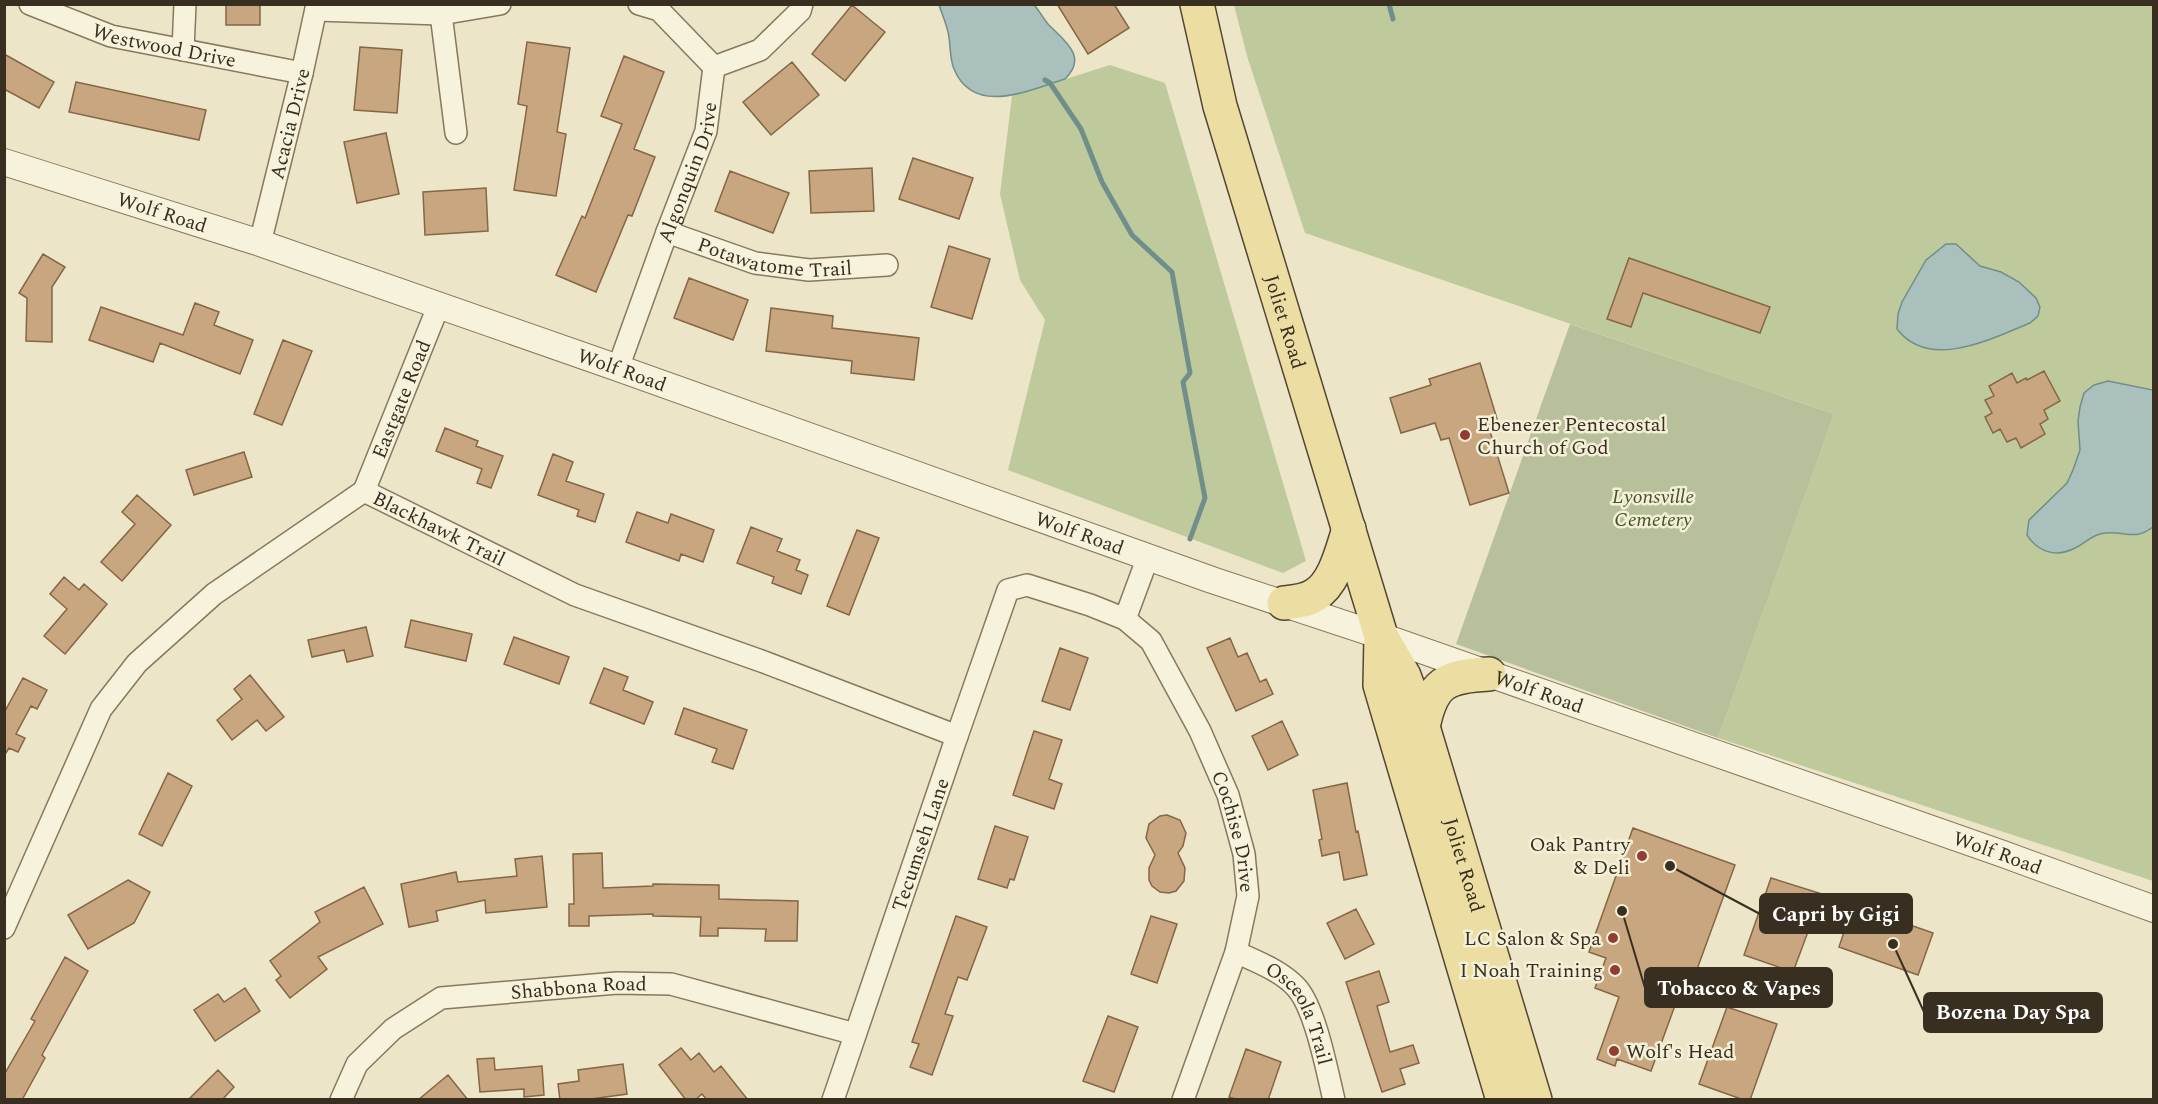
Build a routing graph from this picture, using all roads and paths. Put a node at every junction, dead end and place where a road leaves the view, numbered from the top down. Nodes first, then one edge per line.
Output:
1 (30, 4) edge
2 (185, 4) edge
3 (500, 4) edge
4 (639, 4) edge
5 (802, 4) edge
6 (1197, 4) edge
7 (316, 7) edge
8 (441, 14) junction
9 (183, 50) junction
10 (714, 67) junction
11 (302, 73) junction
12 (456, 133) dead end
13 (4, 162) edge
14 (667, 232) junction
15 (260, 243) junction
16 (886, 265) dead end
17 (438, 307) junction
18 (618, 368) junction
19 (364, 491) junction
20 (1349, 530) junction
21 (1148, 557) junction
22 (1008, 590) joint
23 (1284, 603) junction
24 (1125, 619) junction
25 (1381, 636) junction
26 (1488, 674) junction
27 (1423, 727) junction
28 (957, 736) junction
29 (2154, 909) edge
30 (4, 928) edge
31 (1236, 952) junction
32 (855, 1034) junction
33 (341, 1100) edge
34 (833, 1100) edge
35 (1183, 1100) edge
36 (1334, 1100) edge
37 (1503, 1100) edge
38 (1535, 1100) edge

1 - 9 street, Westwood Drive
2 - 9 street
3 - 8 street
4 - 10 street
5 - 10 street
6 - 20 main road, Joliet Road
7 - 8 street
7 - 11 street, Acacia Drive
8 - 12 street
9 - 11 street, Westwood Drive
10 - 14 street, Algonquin Drive
11 - 15 street, Acacia Drive
13 - 15 street, Wolf Road
14 - 16 street, Potawatome Trail
14 - 18 street, Algonquin Drive
15 - 17 street, Wolf Road
17 - 18 street, Wolf Road
17 - 19 street, Eastgate Road
18 - 21 street, Wolf Road
19 - 28 street, Blackhawk Trail
19 - 30 street, Blackhawk Trail
20 - 23 main road
20 - 25 main road, Joliet Road
21 - 23 street, Wolf Road
21 - 24 street
22 - 24 street, Cochise Drive
22 - 28 street, Tecumseh Lane
23 - 25 street, Wolf Road
24 - 31 street, Cochise Drive
25 - 26 street, Wolf Road
25 - 27 main road, Joliet Road
25 - 37 main road, Joliet Road
26 - 27 main road
26 - 29 street, Wolf Road
27 - 38 main road, Joliet Road
28 - 32 street, Tecumseh Lane
31 - 35 street, Cochise Drive
31 - 36 street, Osceola Trail
32 - 33 street, Shabbona Road
32 - 34 street, Tecumseh Lane

